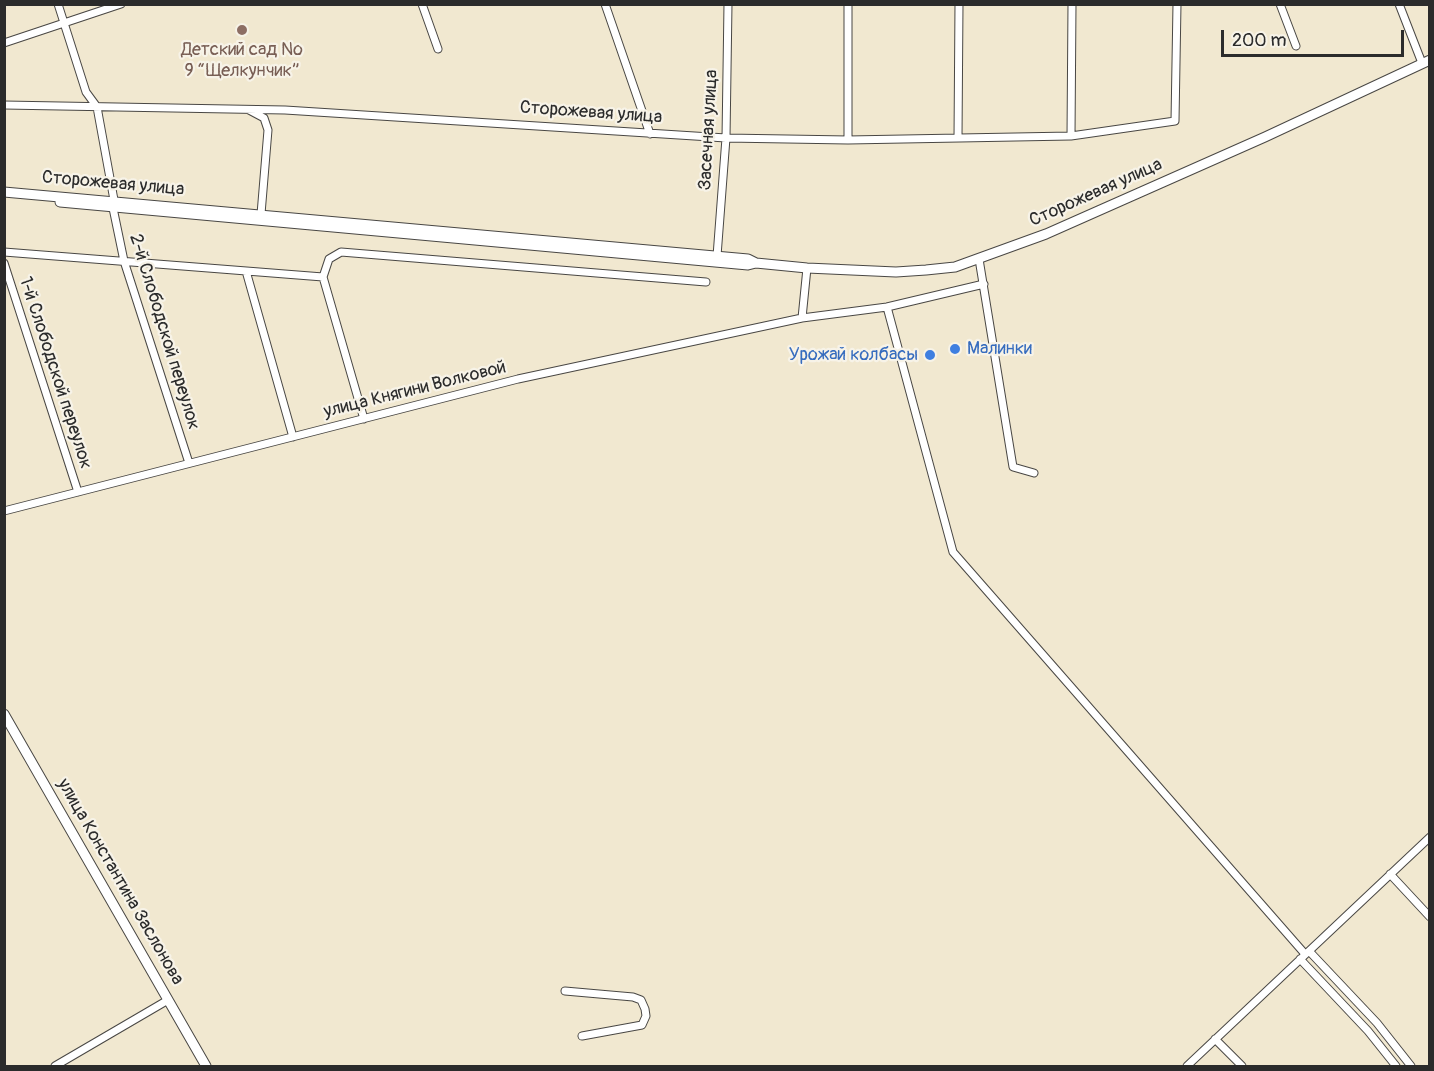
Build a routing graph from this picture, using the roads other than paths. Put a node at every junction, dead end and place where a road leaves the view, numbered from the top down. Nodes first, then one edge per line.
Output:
1 (58, 4) edge
2 (121, 4) edge
3 (422, 4) edge
4 (605, 4) edge
5 (728, 4) edge
6 (848, 4) edge
7 (959, 4) edge
8 (1072, 4) edge
9 (1177, 4) edge
10 (1280, 4) edge
11 (1399, 4) edge
12 (63, 24) junction
13 (4, 43) edge
14 (1296, 46) dead end
15 (438, 49) dead end
16 (1426, 62) edge
17 (4, 105) edge
18 (97, 107) junction
19 (248, 109) junction
20 (650, 134) junction
21 (1071, 136) junction
22 (726, 138) junction
23 (958, 138) junction
24 (848, 140) junction
25 (4, 192) edge
26 (4, 197) edge
27 (114, 204) junction
28 (261, 214) junction
29 (4, 252) edge
30 (717, 256) junction
31 (979, 259) junction
32 (124, 261) junction
33 (4, 263) edge
34 (756, 263) junction
35 (807, 268) junction
36 (246, 271) junction
37 (323, 277) junction
38 (706, 282) dead end
39 (984, 284) junction
40 (887, 307) junction
41 (802, 318) junction
42 (364, 418) junction
43 (293, 437) junction
44 (189, 464) junction
45 (1034, 473) dead end
46 (78, 492) junction
47 (4, 510) edge
48 (4, 714) edge
49 (1430, 837) edge
50 (1390, 874) junction
51 (1430, 917) edge
52 (1305, 954) junction
53 (565, 991) dead end
54 (168, 1000) junction
55 (582, 1036) dead end
56 (1215, 1039) junction
57 (55, 1066) edge
58 (206, 1066) edge
59 (1187, 1066) edge
60 (1242, 1066) edge
61 (1396, 1066) edge
62 (1411, 1066) edge

1 - 12 street, 2-й Слободской переулок
2 - 12 street
3 - 15 street
4 - 20 street
5 - 22 street, Засечная улица
6 - 24 street
7 - 23 street
8 - 21 street
9 - 21 street, Сторожевая улица
10 - 14 street
11 - 16 street
12 - 13 street
12 - 18 street, 2-й Слободской переулок
16 - 31 main road, Сторожевая улица
17 - 18 street, Сторожевая улица
18 - 19 street, Сторожевая улица
18 - 27 street, 2-й Слободской переулок
19 - 20 street, Сторожевая улица
19 - 28 street
20 - 22 street, Сторожевая улица
21 - 23 street, Сторожевая улица
22 - 24 street, Сторожевая улица
22 - 30 street, Засечная улица
23 - 24 street, Сторожевая улица
25 - 27 main road, Сторожевая улица
26 - 27 main road, Сторожевая улица
27 - 28 main road, Сторожевая улица
27 - 32 street, 2-й Слободской переулок
27 - 34 main road, Сторожевая улица
28 - 30 main road, Сторожевая улица
29 - 32 street
30 - 34 main road, Сторожевая улица
31 - 35 main road, Сторожевая улица
31 - 39 street
32 - 36 street
32 - 44 street, 2-й Слободской переулок
33 - 46 street, 1-й Слободской переулок
34 - 35 main road, Сторожевая улица
35 - 41 street
36 - 37 street
36 - 43 street
37 - 38 street
37 - 42 street
39 - 40 street, улица Княгини Волковой
39 - 45 street
40 - 41 street, улица Княгини Волковой
40 - 52 street
41 - 42 street, улица Княгини Волковой
42 - 43 street, улица Княгини Волковой
43 - 44 street, улица Княгини Волковой
44 - 46 street, улица Княгини Волковой
46 - 47 street, улица Княгини Волковой
48 - 54 main road, улица Константина Заслонова
49 - 50 street
50 - 51 street
50 - 52 street
52 - 56 street
52 - 61 street
52 - 62 street
53 - 55 street
54 - 57 street
54 - 58 main road, улица Константина Заслонова
56 - 59 street
56 - 60 street

